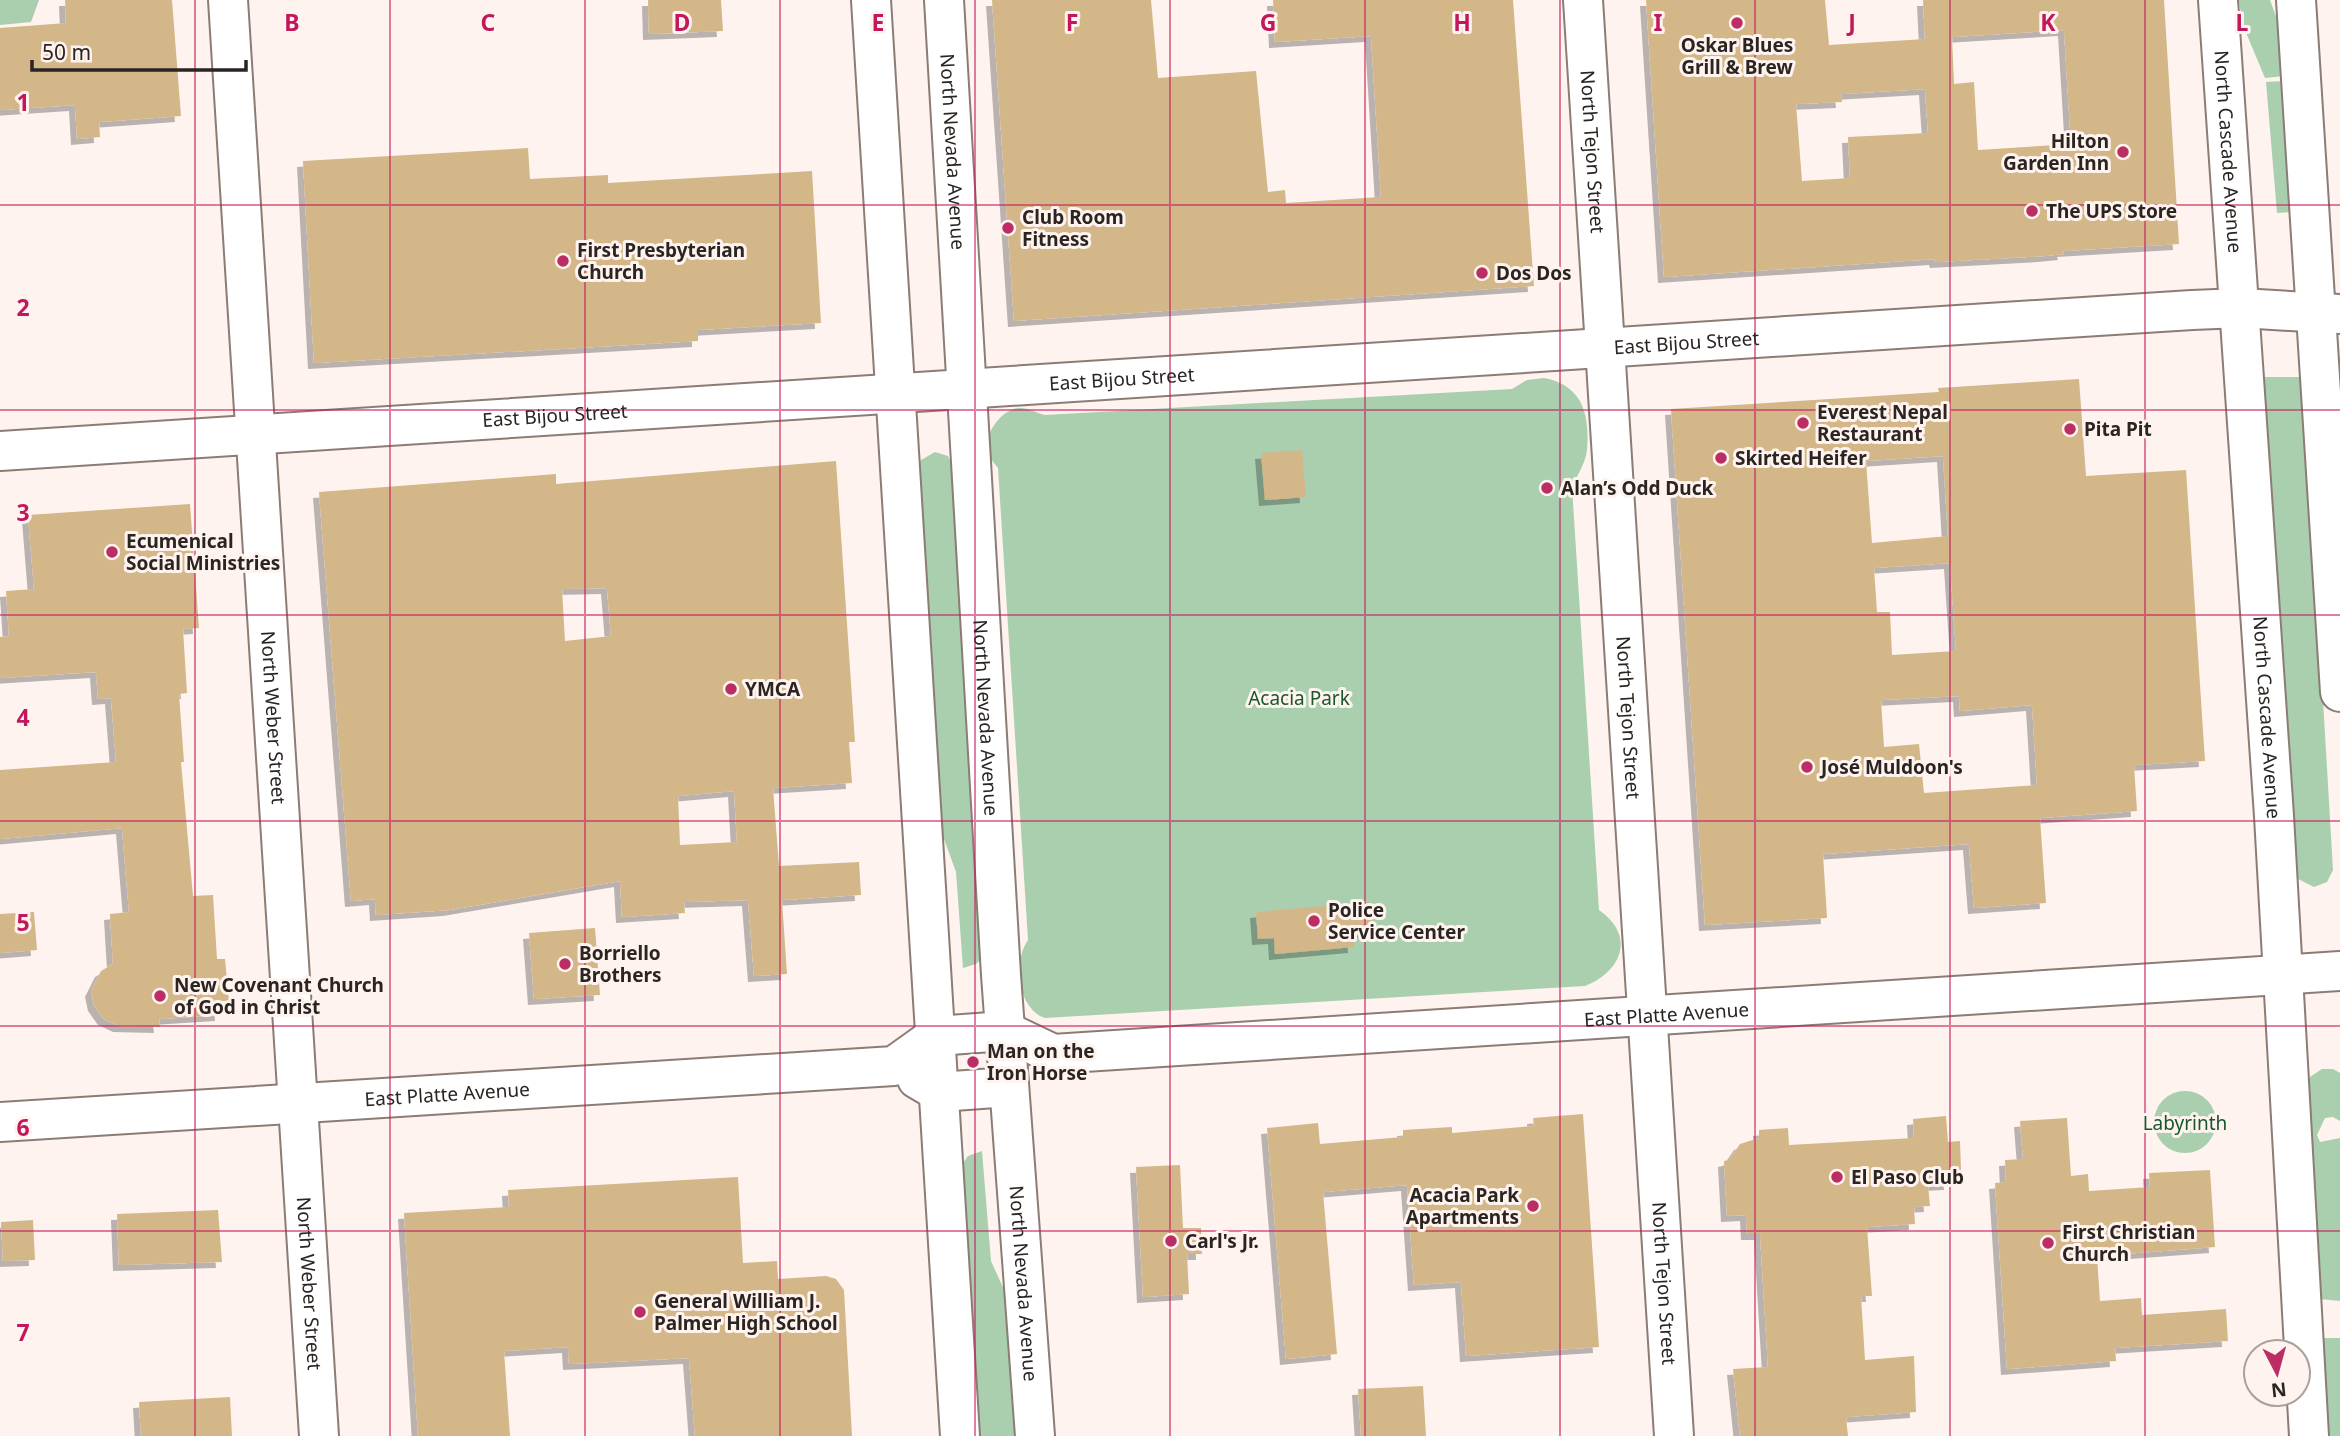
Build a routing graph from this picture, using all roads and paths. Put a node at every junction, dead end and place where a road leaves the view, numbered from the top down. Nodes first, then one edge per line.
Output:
1 (228, 0) edge
2 (872, 0) edge
3 (944, 0) edge
4 (1583, 0) edge
5 (2218, 0) edge
6 (2296, 0) edge
7 (2241, 308) junction
8 (2329, 313) edge
9 (1605, 348) junction
10 (966, 389) junction
11 (897, 394) junction
12 (255, 434) junction
13 (0, 451) edge
14 (2340, 692) edge
15 (2340, 971) edge
16 (2281, 975) junction
17 (1648, 1016) junction
18 (1006, 1031) junction
19 (936, 1036) junction
20 (1053, 1054) junction
21 (894, 1066) junction
22 (1009, 1087) junction
23 (939, 1092) junction
24 (298, 1105) junction
25 (0, 1122) edge
26 (318, 1436) edge
27 (960, 1436) edge
28 (1035, 1436) edge
29 (1674, 1436) edge
30 (2309, 1436) edge

1 - 12 main road, North Weber Street
2 - 11 main road
3 - 10 main road, North Nevada Avenue
4 - 9 main road, North Tejon Street
5 - 7 main road, North Cascade Avenue
6 - 8 main road
7 - 8 main road, East Bijou Street
7 - 9 main road, East Bijou Street
7 - 16 main road, North Cascade Avenue
8 - 14 main road
9 - 10 main road, East Bijou Street
9 - 17 main road, North Tejon Street
10 - 11 main road, East Bijou Street
10 - 18 main road, North Nevada Avenue
11 - 12 main road, East Bijou Street
11 - 19 main road
12 - 13 main road, East Bijou Street
12 - 24 main road, North Weber Street
15 - 16 main road, East Platte Avenue
16 - 17 main road, East Platte Avenue
16 - 30 main road, North Cascade Avenue
17 - 20 main road, East Platte Avenue
17 - 29 main road, North Tejon Street
18 - 19 main road
18 - 20 main road, East Platte Avenue
18 - 22 main road, North Nevada Avenue
19 - 21 main road
19 - 23 main road
20 - 22 main road
21 - 23 main road
21 - 24 main road, East Platte Avenue
22 - 23 main road
22 - 28 main road, North Nevada Avenue
23 - 27 main road
24 - 25 main road, East Platte Avenue
24 - 26 main road, North Weber Street

